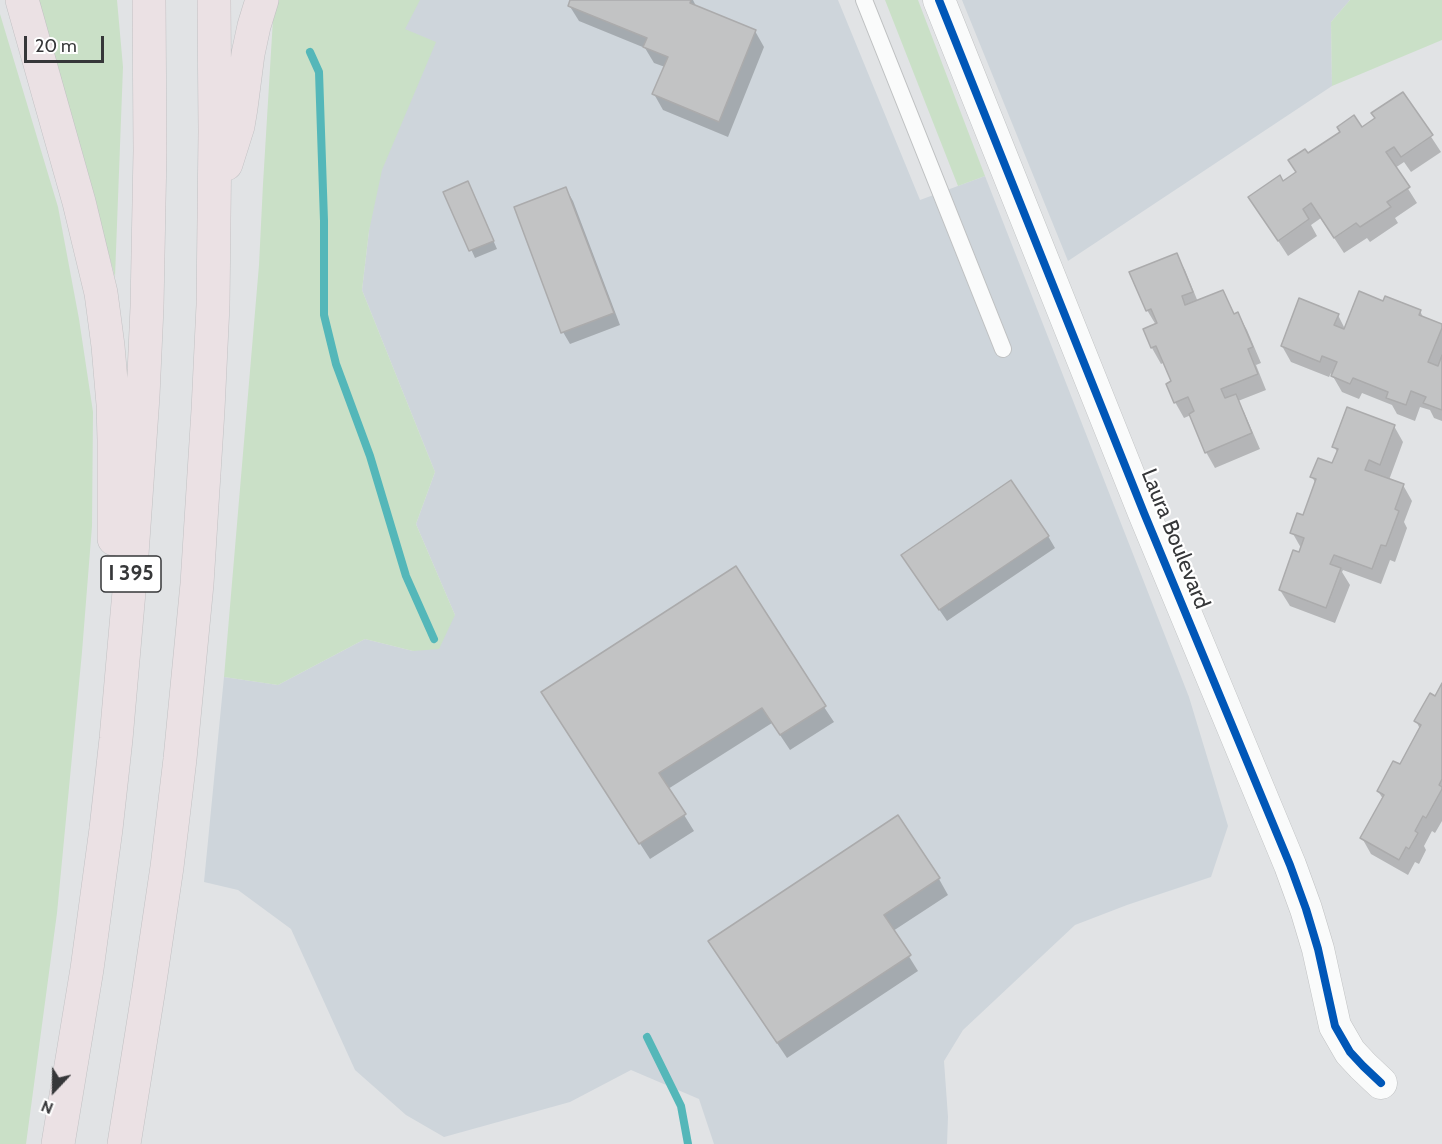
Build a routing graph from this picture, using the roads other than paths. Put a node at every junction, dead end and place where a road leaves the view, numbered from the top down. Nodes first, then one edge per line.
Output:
1 (22, 0) edge
2 (149, 0) edge
3 (214, 0) edge
4 (262, 0) edge
5 (864, 0) edge
6 (939, 0) edge
7 (215, 191) junction
8 (1003, 349) dead end
9 (126, 631) junction
10 (1382, 1083) dead end
11 (58, 1144) edge
12 (124, 1144) edge

1 - 9 highway
2 - 9 highway, I 395
3 - 7 highway
4 - 7 highway
5 - 8 lane
6 - 10 street, Laura Boulevard
7 - 12 highway
9 - 11 highway, I 395

